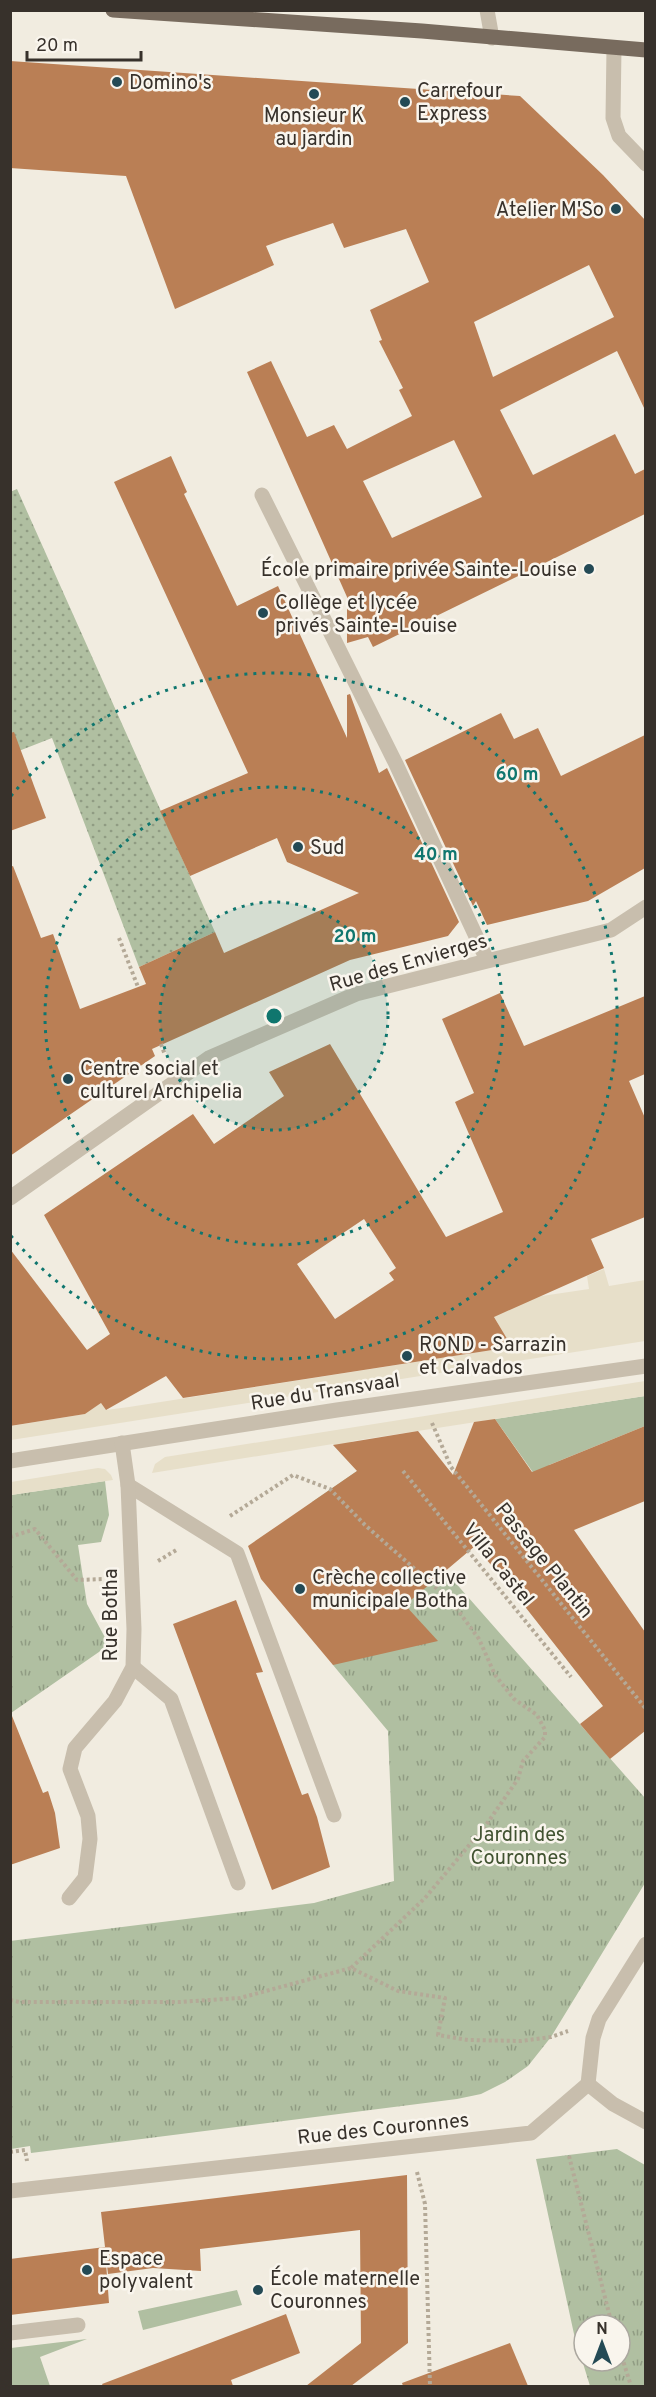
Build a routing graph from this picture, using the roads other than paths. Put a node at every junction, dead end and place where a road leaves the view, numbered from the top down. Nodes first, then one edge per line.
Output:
1 (113, 10) edge
2 (487, 10) edge
3 (492, 38) junction
4 (614, 48) junction
5 (645, 50) edge
6 (645, 164) edge
7 (262, 495) dead end
8 (645, 907) edge
9 (488, 960) junction
10 (11, 1195) edge
11 (645, 1366) edge
12 (122, 1443) junction
13 (10, 1461) edge
14 (128, 1485) junction
15 (133, 1667) junction
16 (334, 1815) dead end
17 (238, 1883) dead end
18 (69, 1898) dead end
19 (645, 1944) edge
20 (588, 2084) junction
21 (645, 2122) edge
22 (10, 2191) edge
23 (78, 2325) dead end
24 (10, 2333) edge

1 - 3 main road
2 - 3 street
3 - 4 main road
4 - 5 main road
4 - 6 street
7 - 9 street
8 - 9 street, Rue des Envierges
9 - 10 street, Rue des Envierges
11 - 12 street, Rue du Transvaal
12 - 13 street, Rue du Transvaal
12 - 14 street, Rue Botha
14 - 15 street, Rue Botha
14 - 16 street
15 - 17 street
15 - 18 street, Rue Botha
19 - 20 street
20 - 21 street
20 - 22 street, Rue des Couronnes
23 - 24 street

